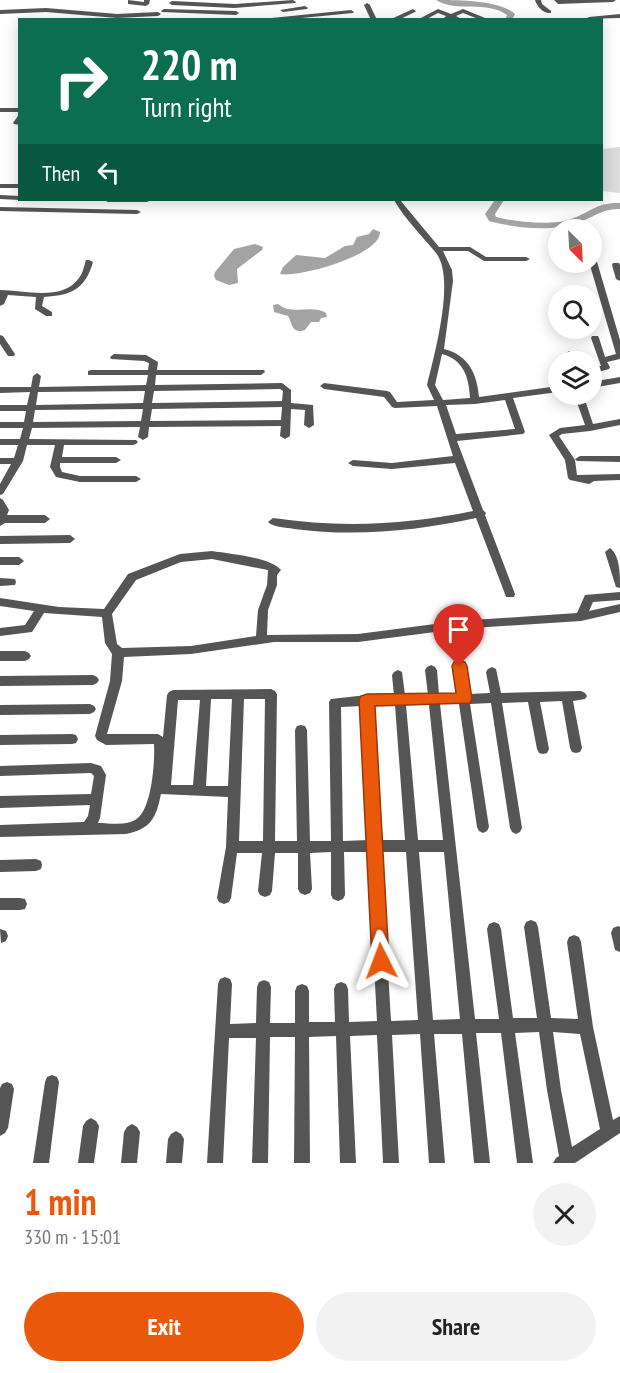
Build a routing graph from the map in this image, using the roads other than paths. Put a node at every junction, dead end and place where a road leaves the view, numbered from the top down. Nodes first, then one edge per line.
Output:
1 (130, 0) edge
2 (147, 0) edge
3 (538, 0) edge
4 (557, 0) edge
5 (613, 0) edge
6 (291, 1) edge
7 (173, 2) edge
8 (206, 4) junction
9 (348, 5) dead end
10 (367, 5) dead end
11 (305, 8) junction
12 (235, 9) edge
13 (620, 9) edge
14 (28, 10) junction
15 (413, 11) dead end
16 (0, 12) edge
17 (174, 12) junction
18 (351, 12) junction
19 (549, 12) dead end
20 (161, 13) edge
21 (199, 15) edge
22 (217, 16) edge
23 (256, 16) edge
24 (335, 16) edge
25 (452, 16) junction
26 (620, 16) edge
27 (315, 17) edge
28 (26, 18) edge
29 (176, 18) edge
30 (293, 18) edge
31 (354, 18) edge
32 (373, 18) edge
33 (397, 18) edge
34 (424, 18) edge
35 (448, 18) edge
36 (456, 18) edge
37 (482, 18) dead end
38 (589, 18) edge
39 (0, 110) edge
40 (18, 110) edge
41 (0, 186) edge
42 (18, 186) edge
43 (0, 197) edge
44 (18, 198) edge
45 (398, 201) edge
46 (0, 209) edge
47 (137, 212) dead end
48 (436, 249) junction
49 (526, 259) dead end
50 (88, 262) dead end
51 (616, 265) dead end
52 (596, 273) edge
53 (620, 279) edge
54 (2, 292) edge
55 (40, 295) junction
56 (0, 304) edge
57 (49, 314) dead end
58 (620, 314) edge
59 (608, 315) junction
60 (0, 338) edge
61 (440, 351) junction
62 (11, 354) dead end
63 (620, 355) edge
64 (114, 357) dead end
65 (602, 360) joint
66 (602, 368) edge
67 (261, 372) dead end
68 (92, 373) dead end
69 (152, 373) junction
70 (37, 376) dead end
71 (620, 380) edge
72 (602, 382) edge
73 (324, 386) dead end
74 (150, 389) junction
75 (0, 390) edge
76 (34, 390) junction
77 (548, 391) edge
78 (508, 396) junction
79 (475, 401) junction
80 (441, 404) junction
81 (286, 405) junction
82 (582, 405) edge
83 (148, 406) junction
84 (31, 407) junction
85 (0, 408) edge
86 (620, 422) edge
87 (285, 423) junction
88 (145, 424) junction
89 (0, 425) edge
90 (28, 425) junction
91 (309, 425) dead end
92 (590, 428) junction
93 (285, 436) dead end
94 (143, 437) dead end
95 (452, 438) junction
96 (0, 442) edge
97 (23, 442) junction
98 (60, 442) junction
99 (133, 442) dead end
100 (458, 459) junction
101 (580, 459) dead end
102 (620, 459) edge
103 (56, 460) junction
104 (116, 460) dead end
105 (0, 461) edge
106 (18, 461) junction
107 (353, 463) dead end
108 (620, 477) edge
109 (136, 479) dead end
110 (3, 480) edge
111 (0, 492) edge
112 (0, 502) edge
113 (481, 513) junction
114 (45, 519) dead end
115 (0, 520) edge
116 (273, 522) dead end
117 (70, 539) dead end
118 (0, 540) edge
119 (610, 552) dead end
120 (0, 561) edge
121 (19, 561) dead end
122 (620, 584) edge
123 (510, 594) dead end
124 (620, 596) edge
125 (0, 602) edge
126 (620, 608) edge
127 (41, 609) junction
128 (107, 613) junction
129 (581, 617) junction
130 (0, 632) edge
131 (261, 639) junction
132 (122, 653) junction
133 (0, 656) edge
134 (25, 656) dead end
135 (459, 666) dead end
136 (431, 670) dead end
137 (492, 672) dead end
138 (398, 675) dead end
139 (93, 680) dead end
140 (0, 681) edge
141 (238, 694) junction
142 (206, 695) junction
143 (580, 696) dead end
144 (533, 697) junction
145 (567, 697) junction
146 (497, 698) junction
147 (399, 699) junction
148 (433, 699) junction
149 (465, 699) junction
150 (367, 700) junction
151 (90, 709) dead end
152 (0, 710) edge
153 (301, 730) dead end
154 (72, 739) dead end
155 (0, 740) edge
156 (576, 747) dead end
157 (543, 749) dead end
158 (0, 771) edge
159 (199, 791) junction
160 (234, 792) junction
161 (97, 800) junction
162 (0, 802) edge
163 (483, 827) dead end
164 (87, 828) junction
165 (516, 828) dead end
166 (0, 831) edge
167 (450, 846) junction
168 (232, 847) junction
169 (339, 847) junction
170 (413, 847) junction
171 (269, 848) junction
172 (305, 848) junction
173 (375, 848) junction
174 (36, 865) dead end
175 (0, 866) edge
176 (305, 889) dead end
177 (265, 891) dead end
178 (338, 895) dead end
179 (224, 898) dead end
180 (0, 904) edge
181 (20, 904) dead end
182 (531, 927) dead end
183 (494, 929) dead end
184 (574, 942) dead end
185 (225, 984) dead end
186 (264, 987) dead end
187 (341, 989) dead end
188 (302, 991) dead end
189 (546, 1025) junction
190 (469, 1027) junction
191 (507, 1027) junction
192 (586, 1027) junction
193 (384, 1028) junction
194 (426, 1028) junction
195 (344, 1029) junction
196 (222, 1030) junction
197 (262, 1030) junction
198 (303, 1030) junction
199 (52, 1082) dead end
200 (4, 1099) edge
201 (91, 1126) dead end
202 (0, 1128) edge
203 (614, 1128) edge
204 (132, 1132) dead end
205 (176, 1139) dead end
206 (564, 1161) edge
207 (41, 1163) edge
208 (86, 1163) edge
209 (129, 1163) edge
210 (174, 1163) edge
211 (215, 1163) edge
212 (260, 1163) edge
213 (302, 1163) edge
214 (348, 1163) edge
215 (391, 1163) edge
216 (437, 1163) edge
217 (482, 1163) edge
218 (525, 1163) edge

1 - 2 street
3 - 19 street
4 - 5 street
5 - 13 street
6 - 11 street
6 - 12 street
7 - 8 street
7 - 20 street
8 - 12 street
8 - 21 street
9 - 18 street
10 - 32 street
11 - 23 street
11 - 27 street
12 - 22 street
14 - 16 street
14 - 20 street
14 - 28 street
15 - 33 street
17 - 20 street
17 - 21 street
17 - 29 street
18 - 24 street
18 - 31 street
21 - 22 street
24 - 27 street
25 - 34 street
25 - 35 street
25 - 36 street
25 - 37 street
26 - 38 street
27 - 30 street
39 - 40 street
41 - 42 street
43 - 44 street
45 - 48 street
46 - 47 street
48 - 49 street
48 - 61 street
50 - 55 street
51 - 53 street
52 - 59 street
54 - 55 street
54 - 56 street
55 - 57 street
58 - 59 street
59 - 63 street
60 - 62 street
61 - 79 street
61 - 80 street
63 - 65 street
64 - 69 street
65 - 66 street
67 - 69 street
68 - 69 street
69 - 74 street
70 - 76 street
71 - 72 street
73 - 80 street
74 - 76 street
74 - 81 street
74 - 83 street
75 - 76 street
76 - 84 street
77 - 78 street
78 - 79 street
78 - 95 street
79 - 80 street
80 - 95 street
81 - 83 street
81 - 87 street
81 - 91 street
82 - 92 street
83 - 84 street
83 - 88 street
84 - 85 street
84 - 90 street
86 - 92 street
87 - 88 street
87 - 93 street
88 - 90 street
88 - 94 street
89 - 90 street
90 - 97 street
92 - 108 street
95 - 100 street
96 - 97 street
97 - 98 street
97 - 106 street
98 - 99 street
98 - 103 street
100 - 107 street
100 - 113 street
101 - 102 street
103 - 104 street
103 - 109 street
105 - 106 street
106 - 110 street
110 - 111 street
112 - 115 street
113 - 116 street
113 - 123 street
114 - 115 street
117 - 118 street
119 - 122 street
120 - 121 street
124 - 129 street
125 - 127 street
126 - 129 street
127 - 128 street
127 - 130 street
128 - 131 street
128 - 132 street
129 - 131 street
131 - 132 street
132 - 164 street
133 - 134 street
135 - 149 street
136 - 148 street
137 - 146 street
138 - 147 street
139 - 140 street
141 - 142 street
141 - 160 street
141 - 171 street
142 - 159 street
142 - 159 street
143 - 145 street
144 - 145 street
144 - 146 street
144 - 157 street
145 - 156 street
146 - 149 street
146 - 165 street
147 - 148 street
147 - 150 street
147 - 170 street
148 - 149 street
148 - 167 street
149 - 163 street
150 - 169 street
150 - 173 street
151 - 152 street
153 - 172 street
154 - 155 street
158 - 161 street
159 - 160 street
160 - 168 street
161 - 162 street
161 - 164 street
164 - 166 street
167 - 170 street
167 - 190 street
168 - 171 street
168 - 179 street
169 - 172 street
169 - 173 street
169 - 178 street
170 - 173 street
170 - 194 street
171 - 172 street
171 - 177 street
172 - 176 street
173 - 193 street
174 - 175 street
180 - 181 street
182 - 189 street
183 - 191 street
184 - 192 street
185 - 196 street
186 - 197 street
187 - 195 street
188 - 198 street
189 - 191 street
189 - 192 street
189 - 206 street
190 - 191 street
190 - 194 street
190 - 217 street
191 - 218 street
192 - 203 street
193 - 194 street
193 - 195 street
193 - 215 street
194 - 216 street
195 - 198 street
195 - 214 street
196 - 197 street
196 - 211 street
197 - 198 street
197 - 212 street
198 - 213 street
199 - 207 street
200 - 202 street
201 - 208 street
203 - 206 street
204 - 209 street
205 - 210 street

